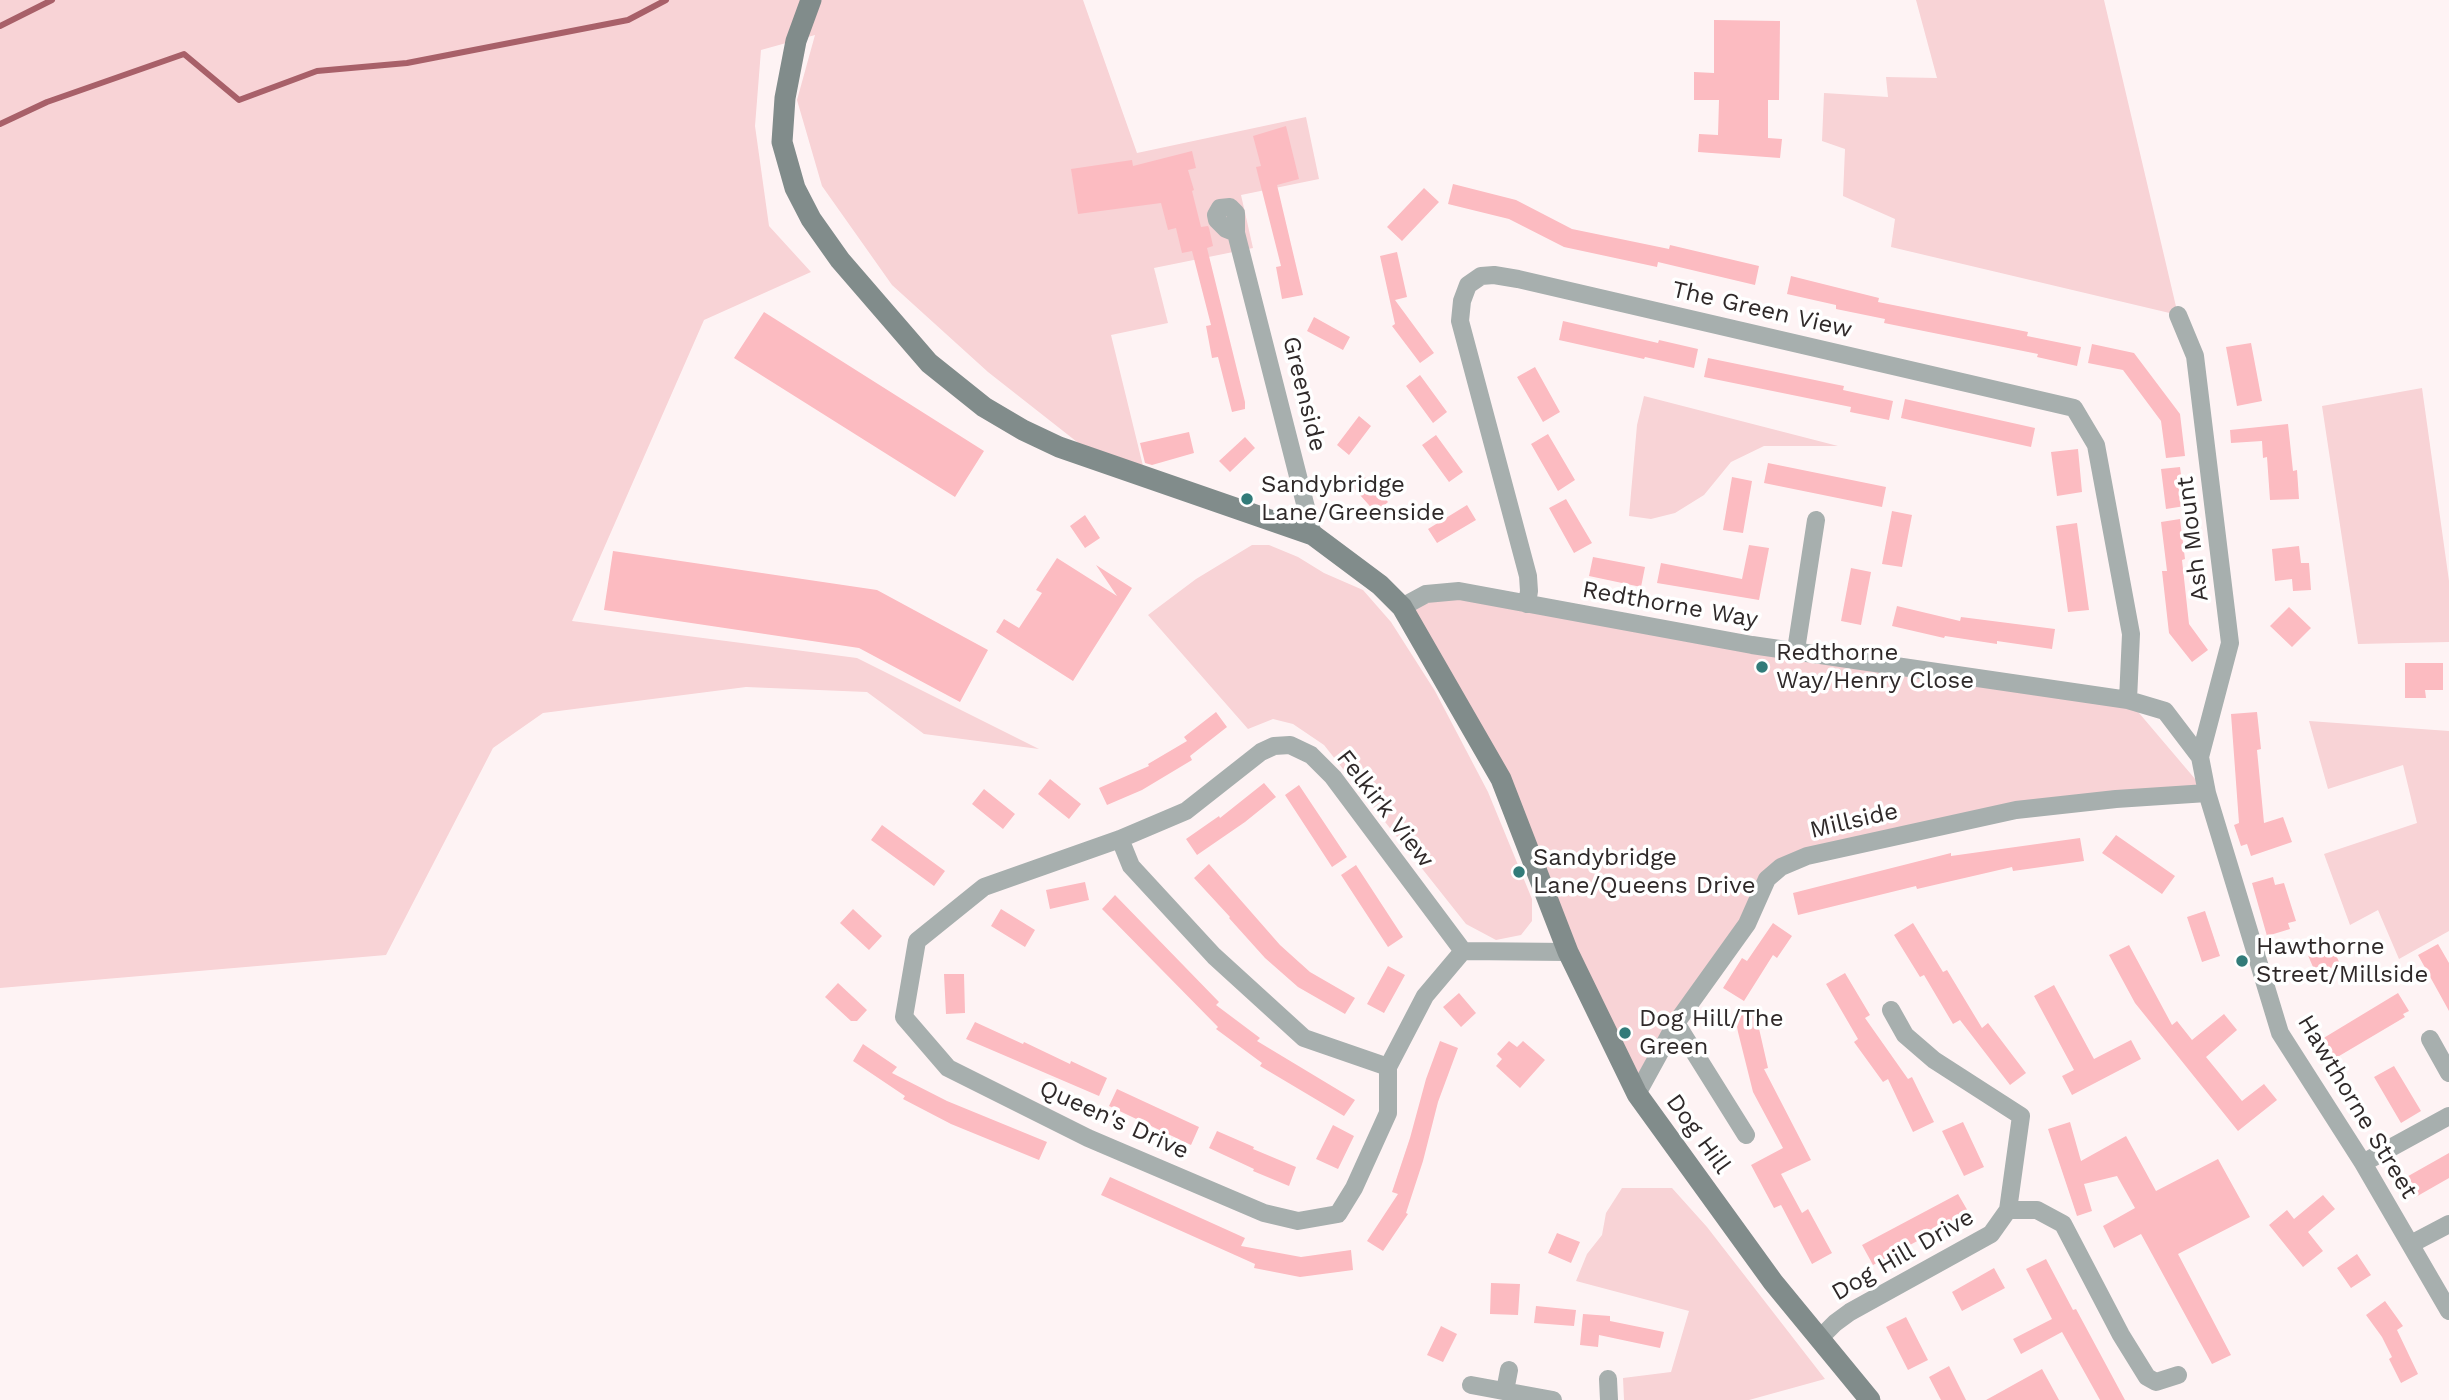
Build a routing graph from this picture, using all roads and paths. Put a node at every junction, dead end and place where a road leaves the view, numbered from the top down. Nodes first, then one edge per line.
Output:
1 (811, 0) edge
2 (1236, 233) dead end
3 (2178, 315) dead end
4 (1816, 520) dead end
5 (1313, 536) junction
6 (1527, 604) junction
7 (1402, 607) junction
8 (1796, 650) junction
9 (2128, 700) junction
10 (2200, 757) junction
11 (2207, 793) junction
12 (1121, 839) junction
13 (1462, 951) junction
14 (1568, 952) junction
15 (1891, 1010) dead end
16 (1676, 1023) junction
17 (2430, 1039) dead end
18 (1388, 1067) junction
19 (2449, 1073) edge
20 (1637, 1094) junction
21 (2449, 1116) edge
22 (1746, 1135) dead end
23 (2363, 1163) junction
24 (2008, 1210) junction
25 (2449, 1224) edge
26 (2410, 1244) junction
27 (2449, 1311) edge
28 (1819, 1339) junction
29 (1509, 1370) dead end
30 (2178, 1375) dead end
31 (1608, 1379) dead end
32 (1471, 1385) dead end
33 (1504, 1391) junction
34 (1553, 1400) edge
35 (1609, 1400) edge
36 (1870, 1400) edge

1 - 5 street, Dog Hill
2 - 5 street, Greenside
3 - 10 street, Ash Mount
4 - 8 street
5 - 7 street, Dog Hill
6 - 7 street, Redthorne Way
6 - 8 street, Redthorne Way
6 - 9 street, The Green View
7 - 14 street, Dog Hill
8 - 9 street, Redthorne Way
9 - 10 street, Redthorne Way
10 - 11 street, Hawthorne Street
11 - 16 street, Millside
11 - 23 street, Hawthorne Street
12 - 13 street, Felkirk View
12 - 18 street
12 - 18 street, Queen's Drive
13 - 14 street
13 - 18 street, Queen's Drive
14 - 20 street, Dog Hill
15 - 24 street
16 - 20 street, Millside
16 - 22 street
17 - 19 street
20 - 28 street, Dog Hill
21 - 23 street
23 - 26 street, Hawthorne Street
24 - 28 street, Dog Hill Drive
24 - 30 street
25 - 26 street
26 - 27 street, Hawthorne Street
28 - 36 street, Dog Hill
29 - 33 street
31 - 35 street
32 - 33 street
33 - 34 street

